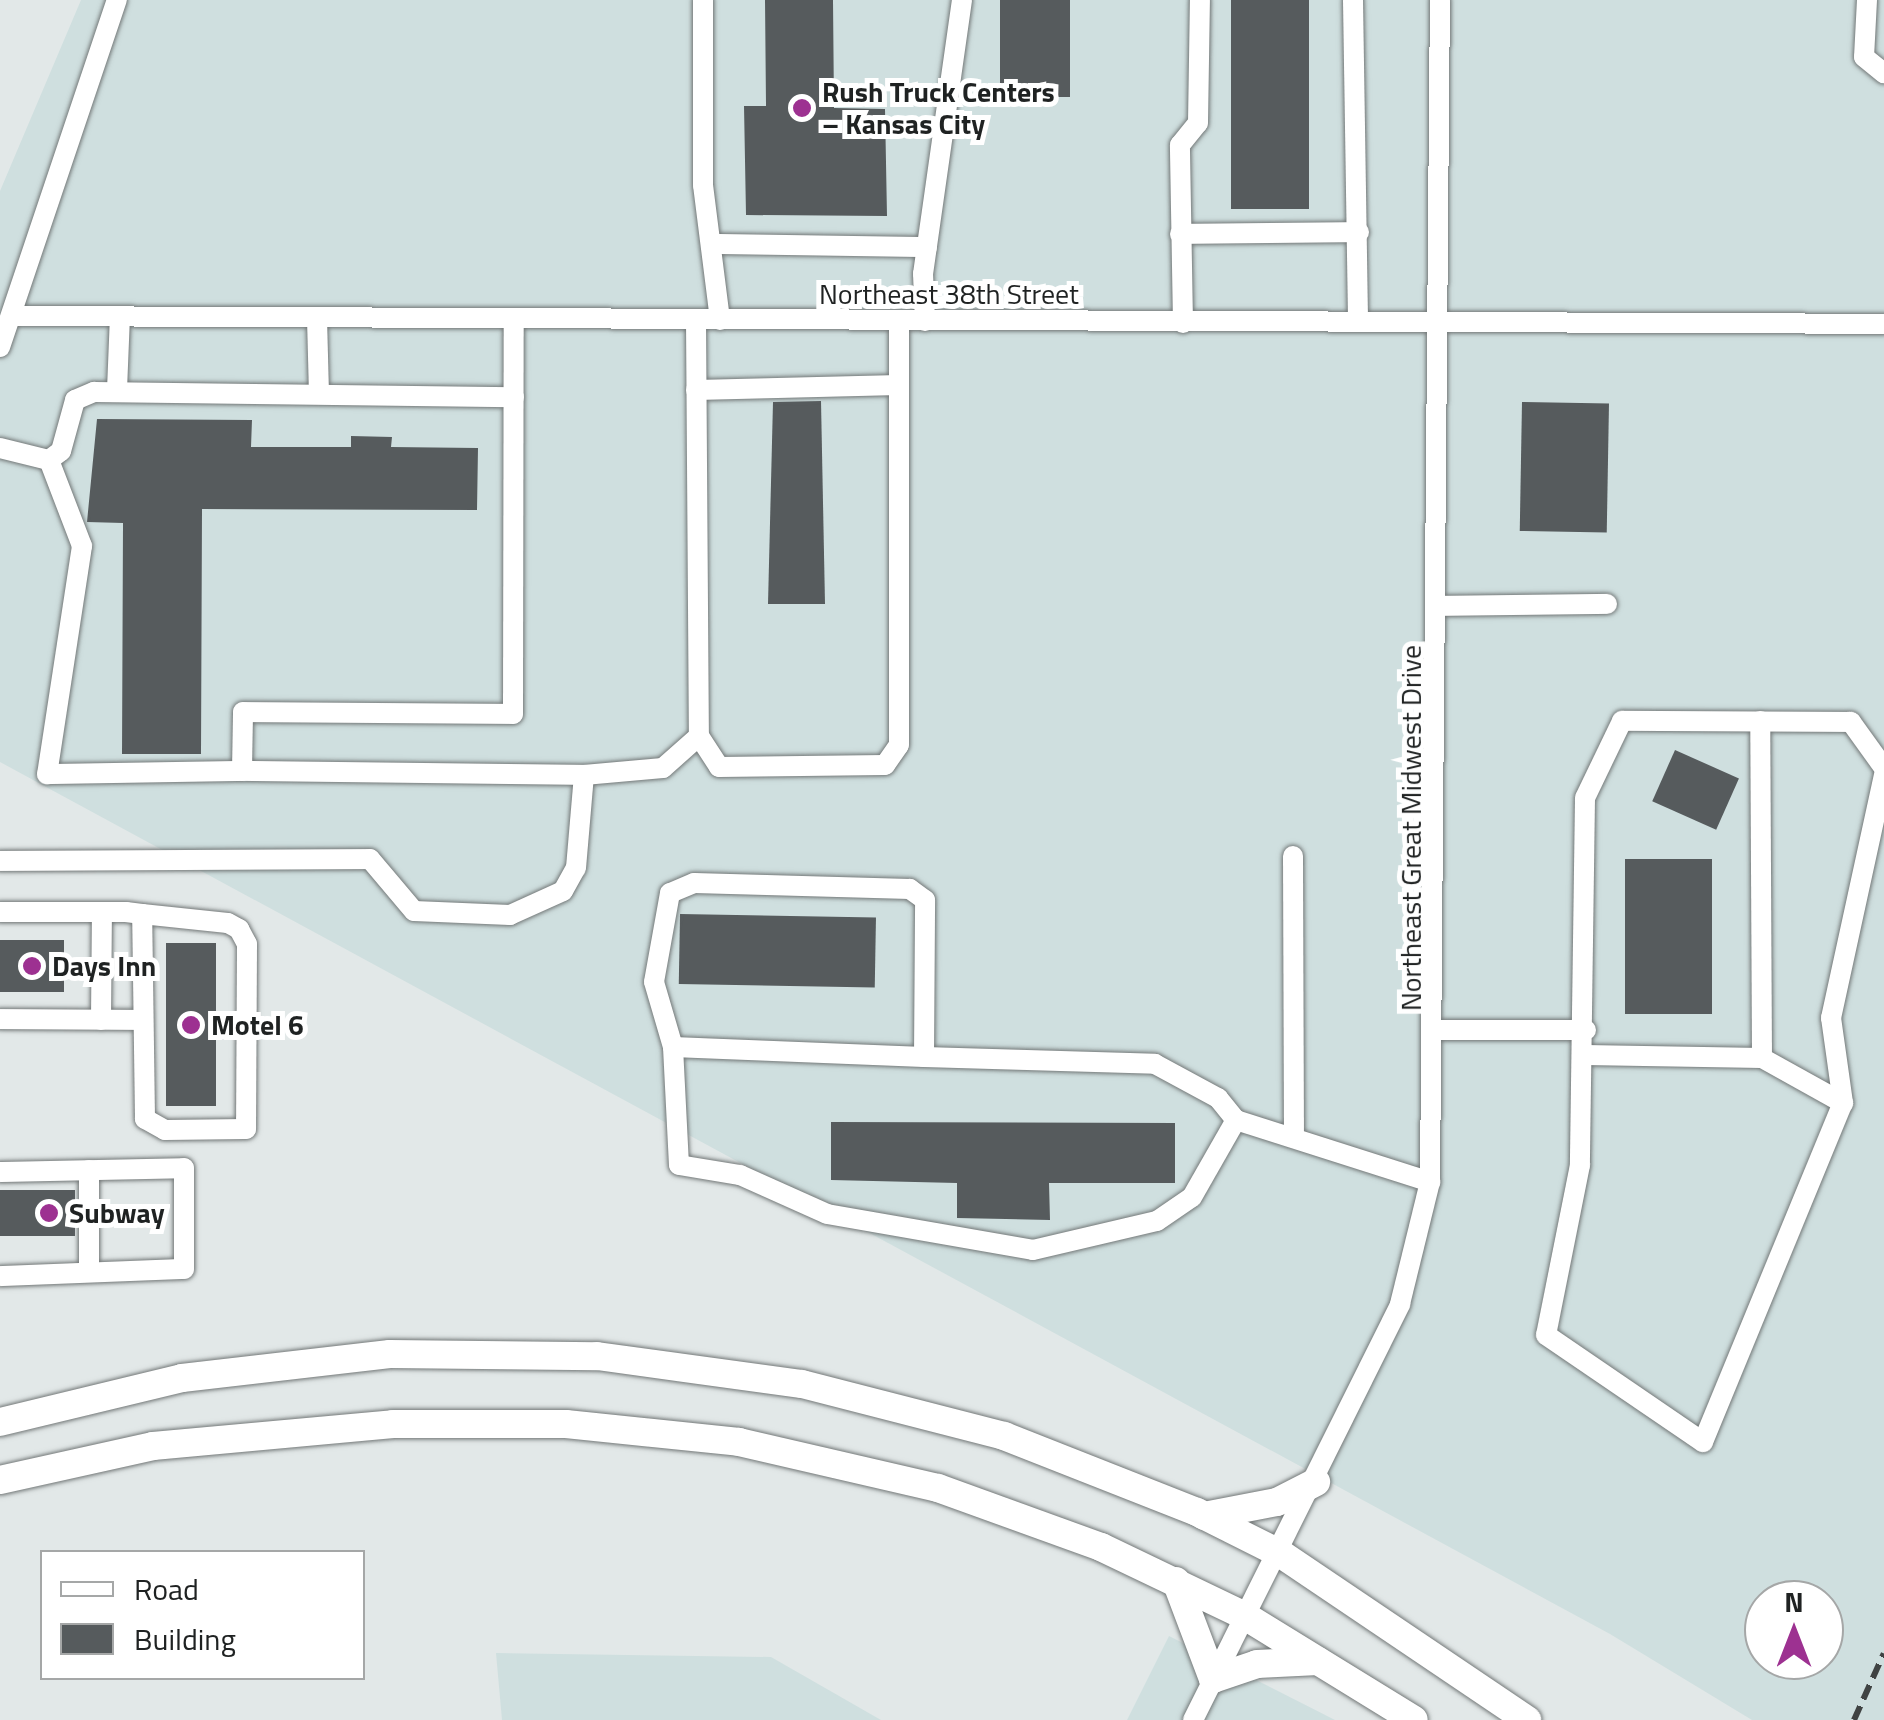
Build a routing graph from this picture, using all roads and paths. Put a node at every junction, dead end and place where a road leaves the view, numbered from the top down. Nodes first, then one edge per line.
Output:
1 (118, 0) edge
2 (703, 0) edge
3 (962, 0) edge
4 (1200, 0) edge
5 (1353, 0) edge
6 (1440, 0) edge
7 (1868, 0) edge
8 (1884, 73) edge
9 (1359, 232) junction
10 (1180, 234) junction
11 (713, 244) junction
12 (927, 247) junction
13 (13, 316) junction
14 (120, 316) junction
15 (317, 318) junction
16 (514, 318) junction
17 (696, 320) junction
18 (720, 320) junction
19 (898, 321) junction
20 (926, 321) junction
21 (1358, 321) junction
22 (1183, 322) junction
23 (1442, 323) junction
24 (1884, 324) edge
25 (0, 347) edge
26 (898, 385) junction
27 (117, 390) junction
28 (696, 390) junction
29 (319, 393) junction
30 (514, 397) junction
31 (0, 448) edge
32 (49, 460) junction
33 (1606, 604) dead end
34 (1440, 606) junction
35 (1760, 722) junction
36 (699, 736) junction
37 (242, 770) junction
38 (1884, 771) edge
39 (584, 775) junction
40 (1292, 856) dead end
41 (0, 862) edge
42 (0, 912) edge
43 (102, 912) junction
44 (142, 914) junction
45 (0, 1019) edge
46 (101, 1020) junction
47 (142, 1020) junction
48 (1438, 1030) junction
49 (1586, 1030) junction
50 (673, 1048) junction
51 (1584, 1055) junction
52 (924, 1056) junction
53 (1762, 1058) junction
54 (1843, 1104) junction
55 (1236, 1120) junction
56 (1294, 1137) junction
57 (89, 1170) junction
58 (0, 1172) edge
59 (1430, 1182) junction
60 (89, 1272) junction
61 (0, 1276) edge
62 (0, 1422) edge
63 (0, 1480) edge
64 (1316, 1482) junction
65 (1204, 1516) junction
66 (1281, 1554) junction
67 (1176, 1581) junction
68 (1244, 1616) junction
69 (1319, 1661) junction
70 (1213, 1680) junction
71 (1194, 1720) edge
72 (1414, 1720) edge
73 (1527, 1720) edge

1 - 13 street
2 - 11 street
3 - 12 street
4 - 10 street
5 - 9 street
6 - 23 street, Northeast Great Midwest Drive
7 - 8 street
9 - 10 street
9 - 21 street
10 - 22 street
11 - 12 street
11 - 18 street
12 - 20 street
13 - 14 street, Northeast 38th Street
13 - 25 street
14 - 15 street, Northeast 38th Street
14 - 27 street
15 - 16 street, Northeast 38th Street
15 - 29 street
16 - 17 street, Northeast 38th Street
16 - 30 street
17 - 18 street, Northeast 38th Street
17 - 28 street
18 - 19 street, Northeast 38th Street
19 - 20 street, Northeast 38th Street
19 - 26 street
20 - 22 street, Northeast 38th Street
21 - 22 street, Northeast 38th Street
21 - 23 street, Northeast 38th Street
23 - 24 street, Northeast 38th Street
23 - 34 street, Northeast Great Midwest Drive
26 - 28 street
26 - 36 street
27 - 29 street
27 - 32 street
28 - 36 street
29 - 30 street
30 - 37 street
31 - 32 street
32 - 37 street
33 - 34 street
34 - 48 street, Northeast Great Midwest Drive
35 - 38 street
35 - 49 street
35 - 53 street
36 - 39 street
37 - 39 street
38 - 54 street
39 - 41 street
40 - 56 street
42 - 43 street
43 - 44 street
43 - 46 street
44 - 47 street
44 - 47 street
45 - 46 street
46 - 47 street
48 - 49 street
48 - 59 street, Northeast Great Midwest Drive
49 - 51 street
50 - 52 street
50 - 52 street
50 - 55 street
51 - 53 street
51 - 54 street
52 - 55 street
53 - 54 street
55 - 56 street
56 - 59 street
57 - 58 street
57 - 60 street
57 - 60 street
59 - 64 street, Northeast Great Midwest Drive
60 - 61 street
62 - 65 highway
63 - 67 highway
64 - 65 highway
64 - 66 street, Northeast Great Midwest Drive
65 - 66 highway
66 - 68 street, Northeast Great Midwest Drive
66 - 73 highway
67 - 68 highway
67 - 70 highway
68 - 69 highway
68 - 70 street, Northeast Great Midwest Drive
69 - 70 highway
69 - 72 highway
70 - 71 street, Northeast Great Midwest Drive

